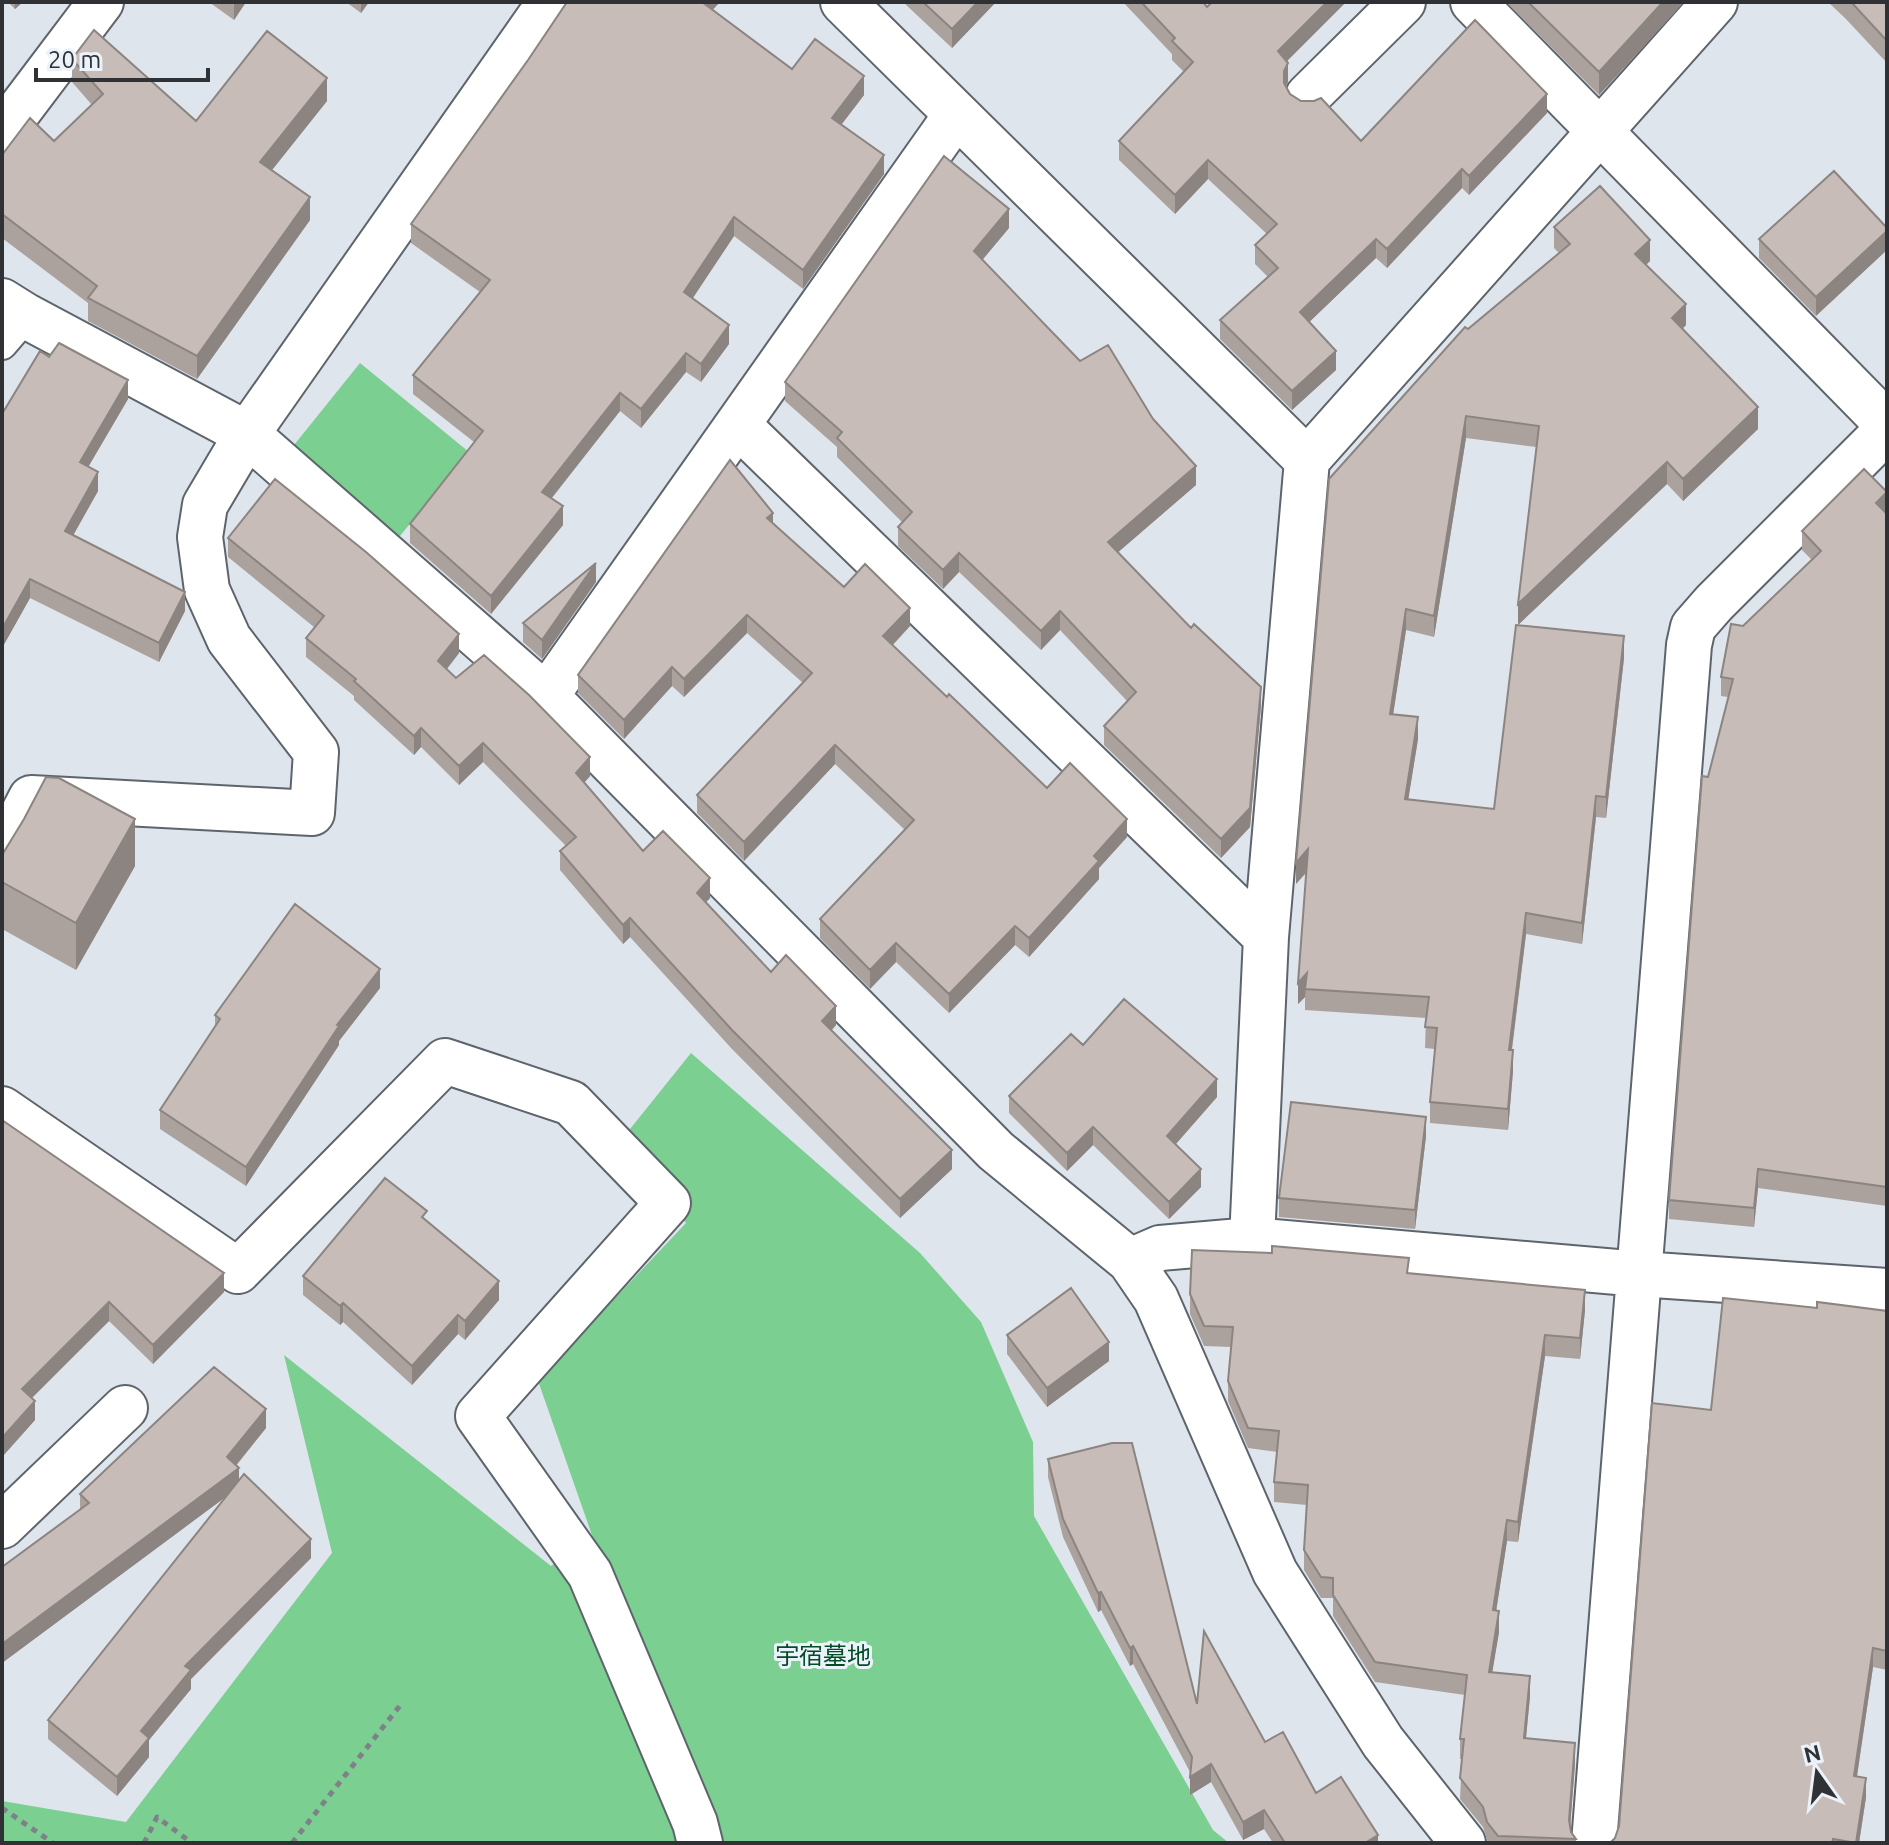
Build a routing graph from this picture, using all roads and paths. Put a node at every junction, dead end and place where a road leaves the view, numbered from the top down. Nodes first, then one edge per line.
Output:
1 (101, 2) edge
2 (550, 2) edge
3 (843, 2) edge
4 (1403, 2) edge
5 (1473, 2) edge
6 (1715, 2) edge
7 (1308, 96) dead end
8 (956, 115) junction
9 (1599, 131) junction
10 (2, 133) edge
11 (10, 320) edge
12 (1887, 424) edge
13 (739, 426) junction
14 (1887, 430) edge
15 (247, 434) junction
16 (1307, 460) junction
17 (546, 696) junction
18 (2, 854) edge
19 (1266, 937) junction
20 (2, 1109) edge
21 (1252, 1240) junction
22 (1130, 1261) junction
23 (1640, 1274) junction
24 (1887, 1291) edge
25 (125, 1408) dead end
26 (2, 1526) edge
27 (402, 1703) dead end
28 (2, 1808) edge
29 (53, 1843) edge
30 (144, 1843) edge
31 (192, 1843) edge
32 (292, 1843) edge
33 (700, 1843) edge
34 (1463, 1843) edge
35 (1594, 1843) edge

1 - 10 street
2 - 15 street
3 - 8 street
4 - 7 street
5 - 9 street
6 - 9 street
8 - 13 street
8 - 16 street
9 - 12 street
9 - 16 street
11 - 15 street
13 - 17 street
13 - 19 street
14 - 23 street
15 - 17 street
15 - 18 street
16 - 19 street
17 - 22 street
19 - 21 street
20 - 33 street
21 - 22 street
21 - 23 street
22 - 34 street
23 - 24 street
23 - 35 street
25 - 26 street
27 - 32 path
28 - 29 path
30 - 31 path

